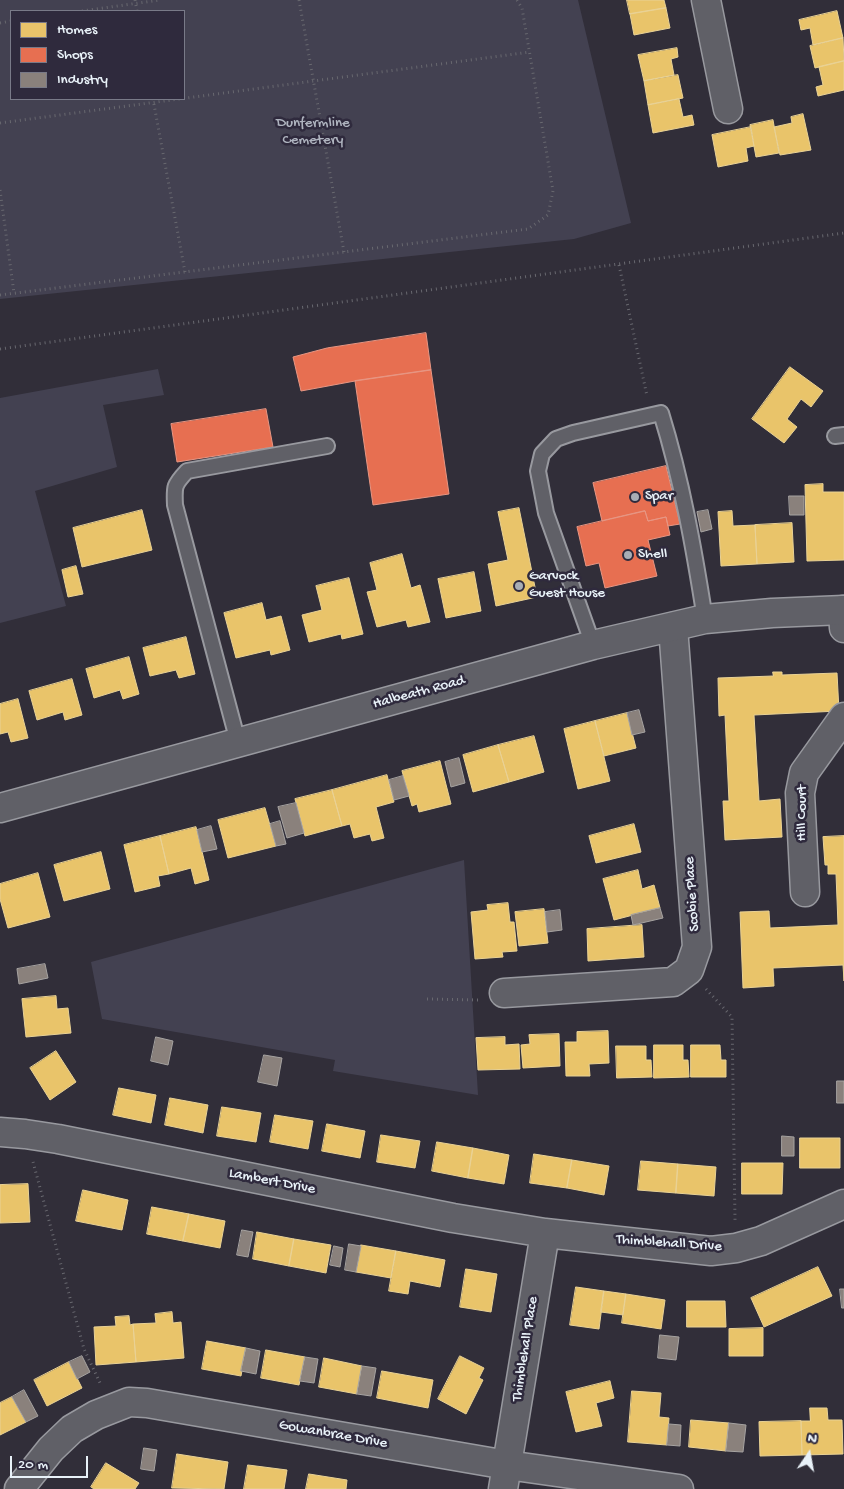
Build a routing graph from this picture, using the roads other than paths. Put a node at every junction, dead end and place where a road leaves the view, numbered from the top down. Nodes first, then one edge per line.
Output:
1 (706, 0) edge
2 (728, 109) dead end
3 (327, 446) dead end
4 (844, 616) edge
5 (705, 620) junction
6 (673, 627) junction
7 (593, 645) junction
8 (844, 717) edge
9 (238, 742) junction
10 (0, 808) edge
11 (805, 892) dead end
12 (504, 993) road end
13 (13, 1133) edge
14 (844, 1204) edge
15 (545, 1233) junction
16 (505, 1477) edge
17 (0, 1486) edge
18 (10, 1489) edge
19 (20, 1489) edge
20 (679, 1489) edge

1 - 2 street
3 - 9 lane
4 - 5 street, Halbeath Road
5 - 6 street, Halbeath Road
5 - 7 lane
6 - 7 street, Halbeath Road
6 - 12 street, Scobie Place
7 - 9 street, Halbeath Road
8 - 11 street, Hill Court
9 - 10 street, Halbeath Road
13 - 15 street, Lambert Drive
14 - 15 street, Thimblehall Drive
15 - 16 street, Thimblehall Place
16 - 19 street, Gowanbrae Drive
16 - 20 street, Gowanbrae Drive
17 - 18 street

